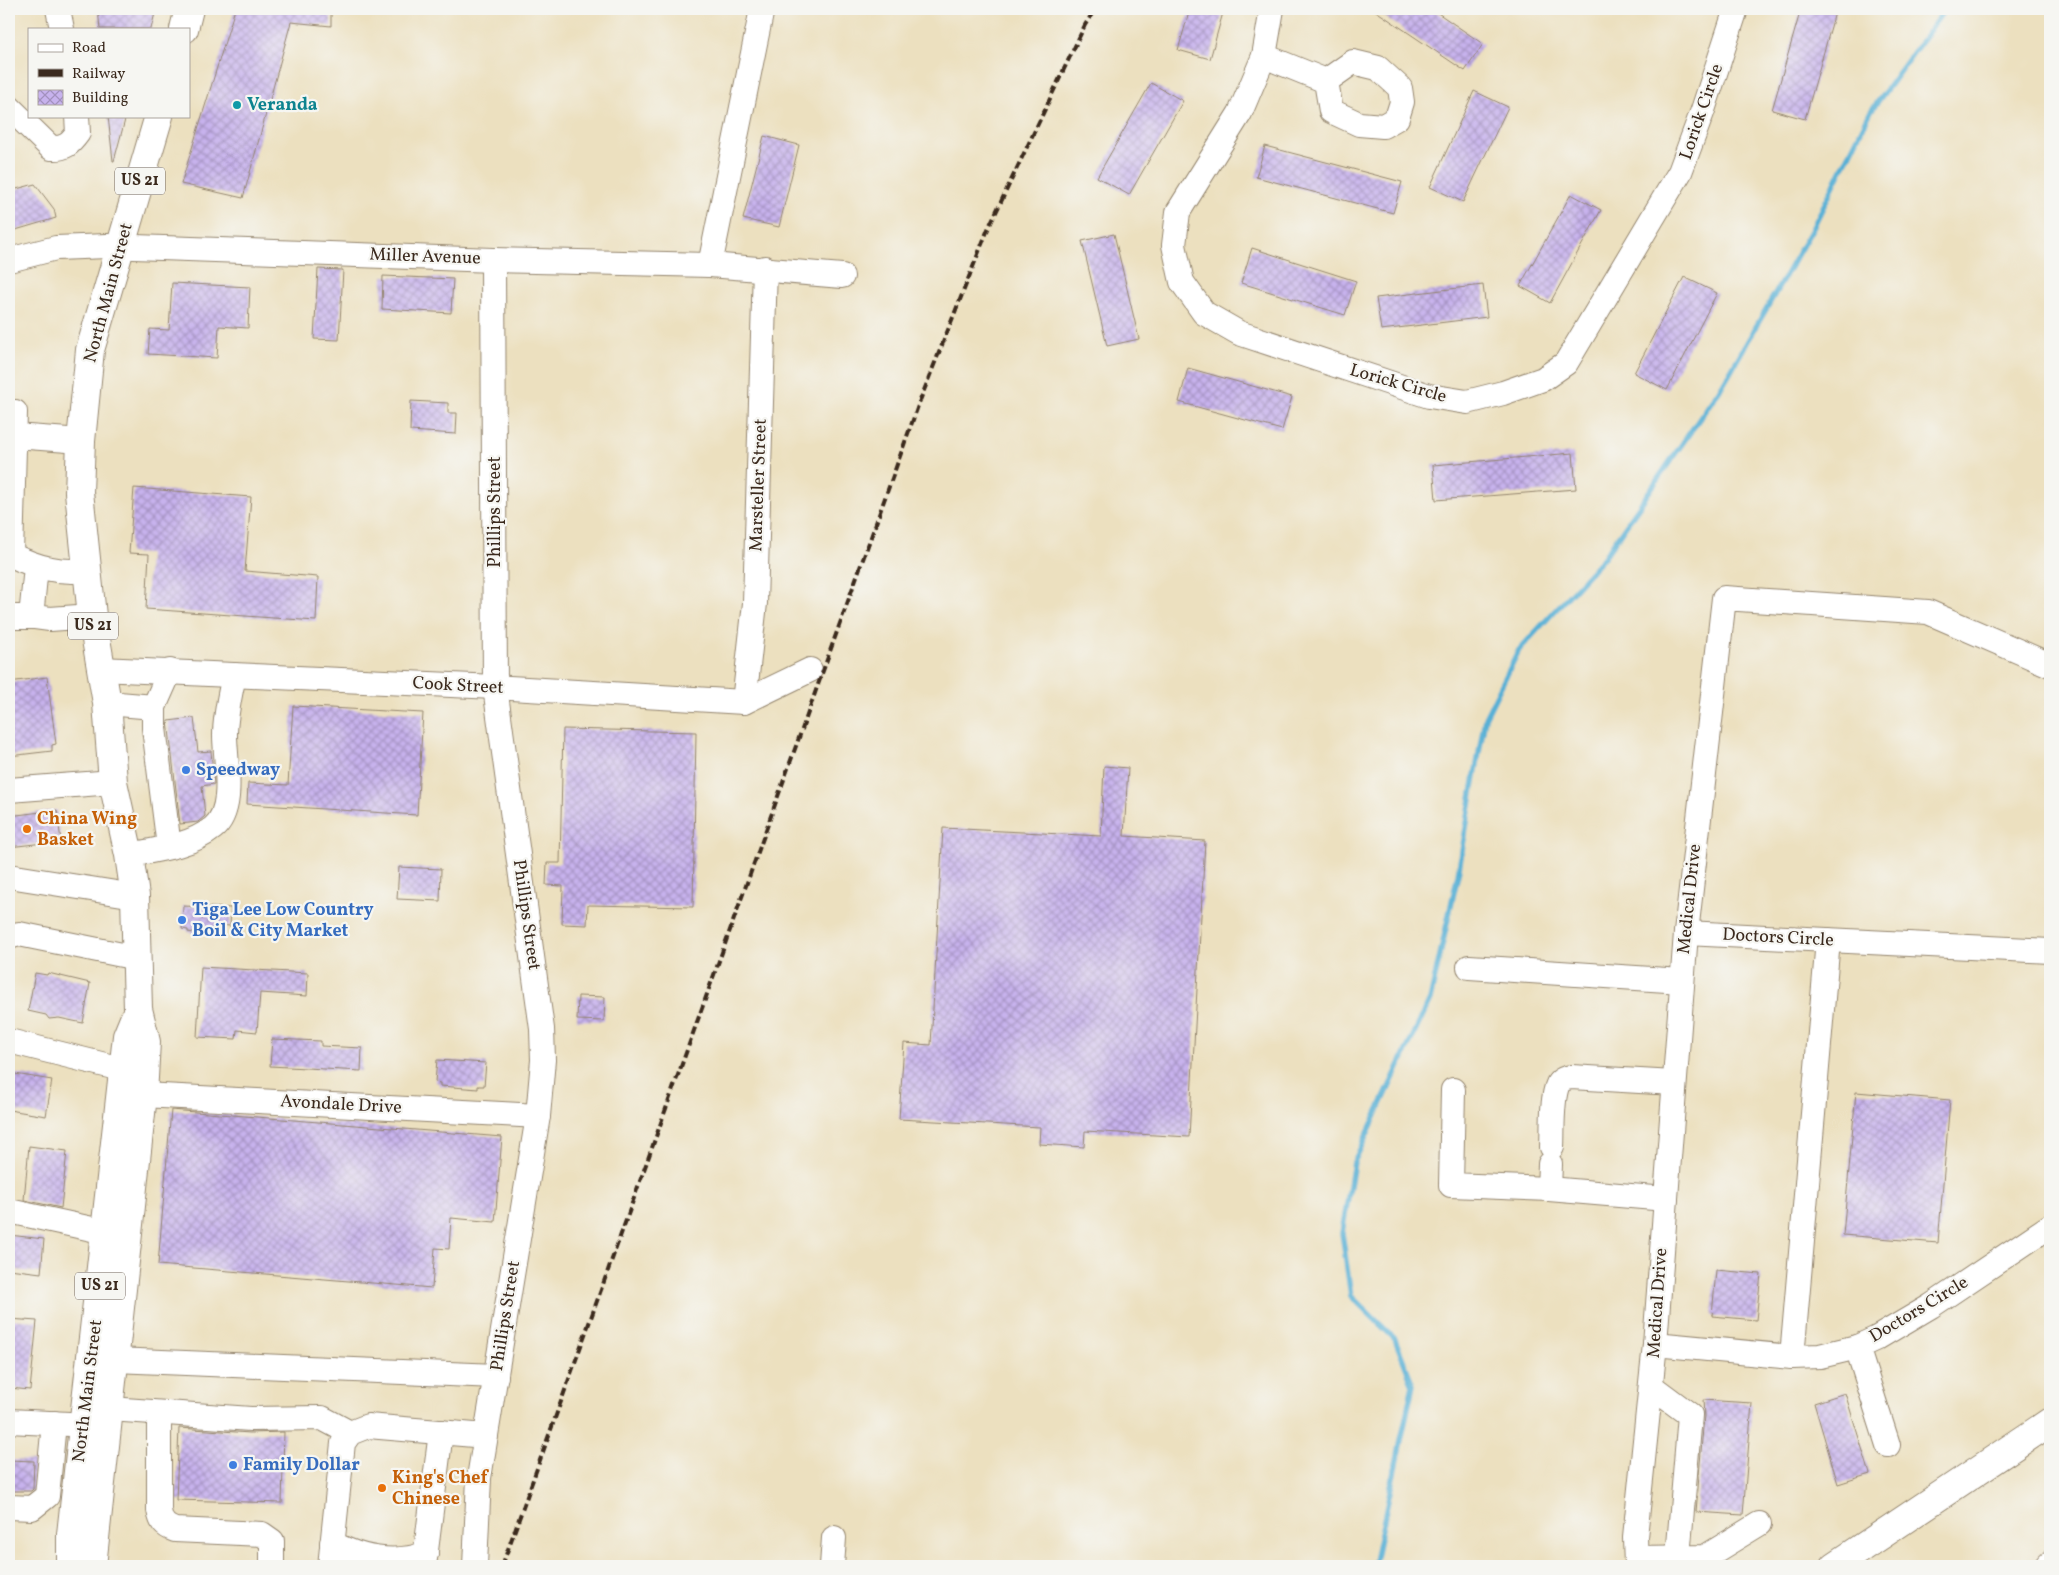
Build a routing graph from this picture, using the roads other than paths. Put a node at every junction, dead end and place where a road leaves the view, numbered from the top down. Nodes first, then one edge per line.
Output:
1 (58, 9) edge
2 (189, 9) edge
3 (762, 9) edge
4 (1272, 9) edge
5 (1736, 9) edge
6 (62, 28) edge
7 (184, 28) edge
8 (1264, 56) junction
9 (1326, 82) dead end
10 (9, 107) edge
11 (77, 118) edge
12 (158, 118) edge
13 (17, 129) edge
14 (123, 246) junction
15 (9, 260) edge
16 (494, 260) junction
17 (710, 265) junction
18 (765, 268) junction
19 (842, 276) dead end
20 (15, 412) dead end
21 (15, 436) junction
22 (81, 441) junction
23 (36, 567) junction
24 (87, 570) junction
25 (92, 616) junction
26 (35, 617) junction
27 (9, 618) edge
28 (2050, 665) edge
29 (100, 669) junction
30 (810, 670) dead end
31 (170, 671) junction
32 (234, 675) junction
33 (495, 687) junction
34 (744, 702) junction
35 (107, 703) junction
36 (154, 707) junction
37 (113, 782) junction
38 (9, 790) edge
39 (169, 847) junction
40 (130, 856) junction
41 (9, 876) edge
42 (135, 896) junction
43 (1686, 933) junction
44 (9, 937) edge
45 (1828, 940) junction
46 (2050, 951) edge
47 (137, 958) junction
48 (1469, 967) dead end
49 (1682, 981) junction
50 (138, 1008) junction
51 (9, 1041) edge
52 (125, 1070) junction
53 (1674, 1083) junction
54 (1453, 1090) dead end
55 (143, 1095) junction
56 (538, 1116) junction
57 (1549, 1189) junction
58 (1666, 1199) junction
59 (9, 1212) edge
60 (2050, 1226) edge
61 (106, 1232) junction
62 (1655, 1344) junction
63 (1857, 1347) junction
64 (1792, 1357) junction
65 (115, 1360) junction
66 (496, 1376) junction
67 (1651, 1386) junction
68 (110, 1409) junction
69 (160, 1414) junction
70 (9, 1421) edge
71 (2050, 1422) edge
72 (54, 1423) junction
73 (84, 1426) junction
74 (441, 1432) junction
75 (350, 1433) junction
76 (486, 1436) junction
77 (1888, 1445) dead end
78 (1946, 1492) junction
79 (9, 1497) edge
80 (20, 1508) edge
81 (1759, 1524) dead end
82 (834, 1538) dead end
83 (332, 1543) junction
84 (1633, 1557) edge
85 (1678, 1557) junction
86 (425, 1560) edge
87 (71, 1566) edge
88 (92, 1566) edge
89 (272, 1566) edge
90 (330, 1566) edge
91 (475, 1566) edge
92 (832, 1566) edge
93 (1835, 1566) edge
94 (1852, 1566) edge

1 - 6 street
2 - 7 main road
3 - 17 street
4 - 8 street, Lorick Circle
5 - 8 street, Lorick Circle
8 - 9 street
10 - 13 street
11 - 13 street
12 - 14 main road, North Main Street / US 21
14 - 15 street, Miller Avenue
14 - 16 street, Miller Avenue
14 - 22 main road, North Main Street / US 21
16 - 17 street, Miller Avenue
16 - 33 street, Phillips Street
17 - 18 street, Miller Avenue
18 - 19 street, Miller Avenue
18 - 34 street, Marsteller Street
20 - 21 street
21 - 22 street
21 - 23 street
22 - 24 main road, North Main Street / US 21
23 - 24 street
23 - 26 street
24 - 25 main road, North Main Street / US 21
25 - 26 street
25 - 29 main road, North Main Street / US 21
26 - 27 street
28 - 43 street, Medical Drive
29 - 31 street, Cook Street
29 - 35 main road, North Main Street / US 21
30 - 34 street, Cook Street
31 - 32 street, Cook Street
31 - 36 street
32 - 33 street, Cook Street
32 - 39 street
33 - 34 street, Cook Street
33 - 56 street, Phillips Street
35 - 36 street
35 - 37 main road, North Main Street / US 21
36 - 39 street
37 - 38 street
37 - 40 main road, North Main Street / US 21
39 - 40 street
40 - 42 main road, North Main Street / US 21
41 - 42 street
42 - 47 main road, North Main Street / US 21
43 - 45 street, Doctors Circle
43 - 49 street, Medical Drive
44 - 47 street
45 - 46 street, Doctors Circle
45 - 64 street
47 - 50 main road, North Main Street / US 21
48 - 49 street
49 - 53 street, Medical Drive
50 - 52 main road, North Main Street / US 21
50 - 55 main road, North Main Street / US 21
51 - 52 street
52 - 61 main road, North Main Street / US 21
53 - 57 street
53 - 58 street, Medical Drive
54 - 57 street
55 - 56 street, Avondale Drive
55 - 65 main road, North Main Street / US 21
56 - 66 street, Phillips Street
57 - 58 street
58 - 62 street, Medical Drive
59 - 61 street
60 - 63 street, Doctors Circle
61 - 73 main road, North Main Street / US 21
62 - 64 street, Doctors Circle
62 - 67 street, Medical Drive
63 - 64 street, Doctors Circle
63 - 77 street
65 - 66 street
65 - 68 main road, North Main Street / US 21
66 - 76 street, Phillips Street
67 - 84 street, Medical Drive
67 - 85 street
68 - 69 street
68 - 88 main road, North Main Street / US 21
69 - 75 street
69 - 89 street
70 - 72 street
71 - 78 main road
72 - 73 street
72 - 80 street
73 - 87 main road, North Main Street / US 21
74 - 75 street
74 - 76 street
74 - 86 street
75 - 83 street
76 - 91 street, Phillips Street
78 - 93 main road
78 - 94 main road
79 - 80 street
81 - 85 street
82 - 92 street
83 - 86 street
83 - 90 street
84 - 85 street

